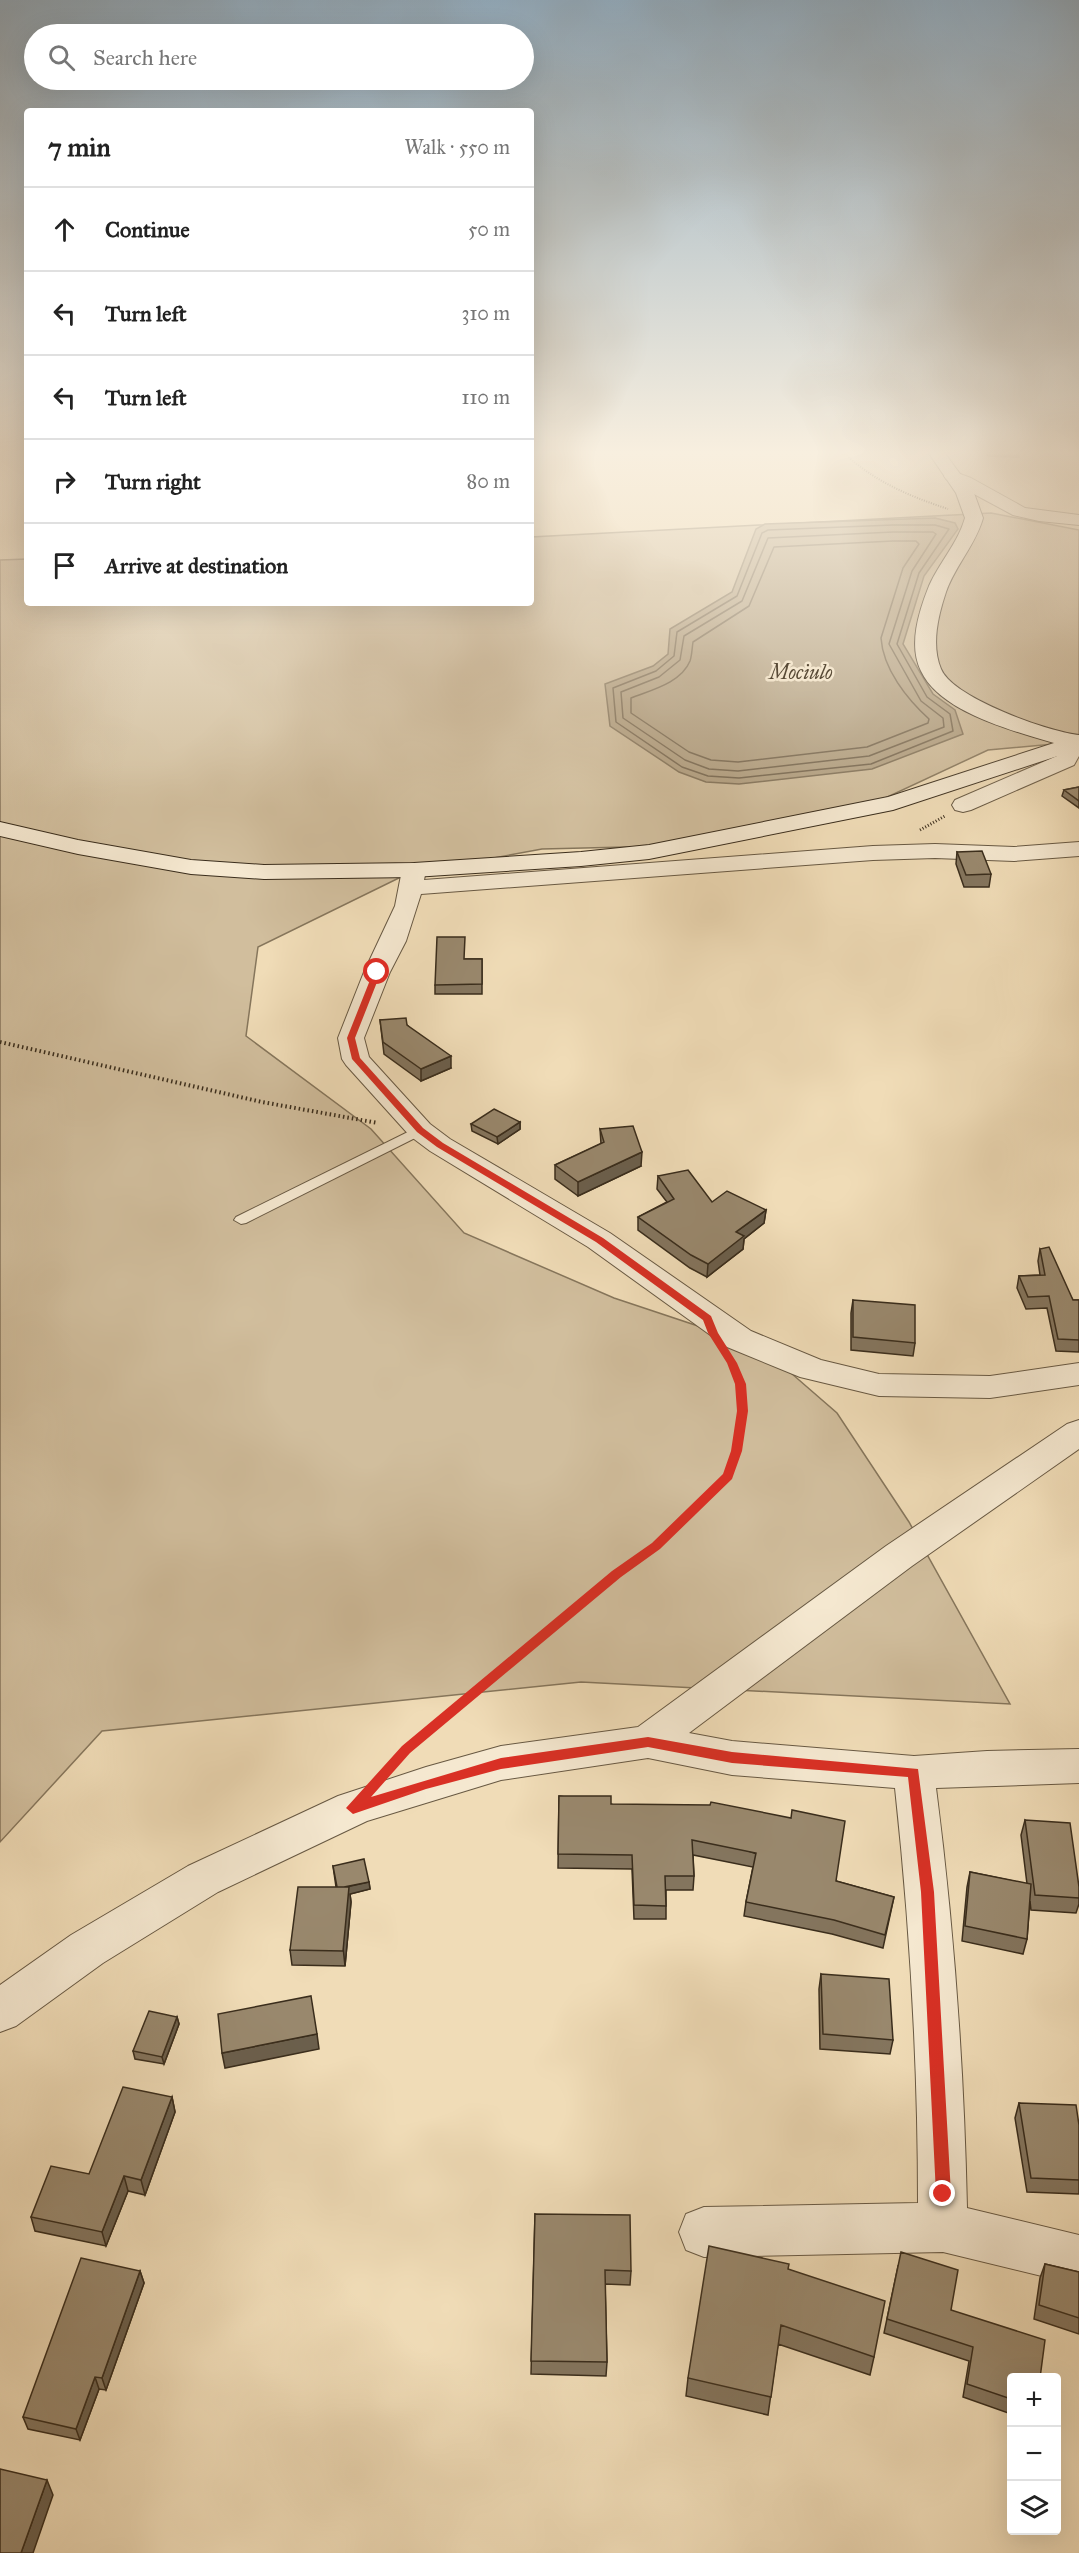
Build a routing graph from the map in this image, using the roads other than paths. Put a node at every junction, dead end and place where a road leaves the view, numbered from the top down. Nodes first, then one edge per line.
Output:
1 (946, 571) edge
2 (1077, 742) edge
3 (963, 805) dead end
4 (0, 829) edge
5 (1079, 849) edge
6 (413, 879) junction
7 (420, 1130) junction
8 (241, 1220) dead end
9 (1079, 1374) edge
10 (1079, 1432) edge
11 (648, 1742) junction
12 (1079, 1766) edge
13 (914, 1773) junction
14 (0, 2011) edge
15 (943, 2226) junction
16 (704, 2232) dead end
17 (1079, 2260) edge

1 - 2 street
2 - 3 street
2 - 6 street
4 - 6 street
5 - 6 street
6 - 7 street
7 - 8 lane
7 - 9 street
10 - 11 street
11 - 13 street
11 - 14 street
12 - 13 street
13 - 15 street
15 - 16 street
15 - 17 street

